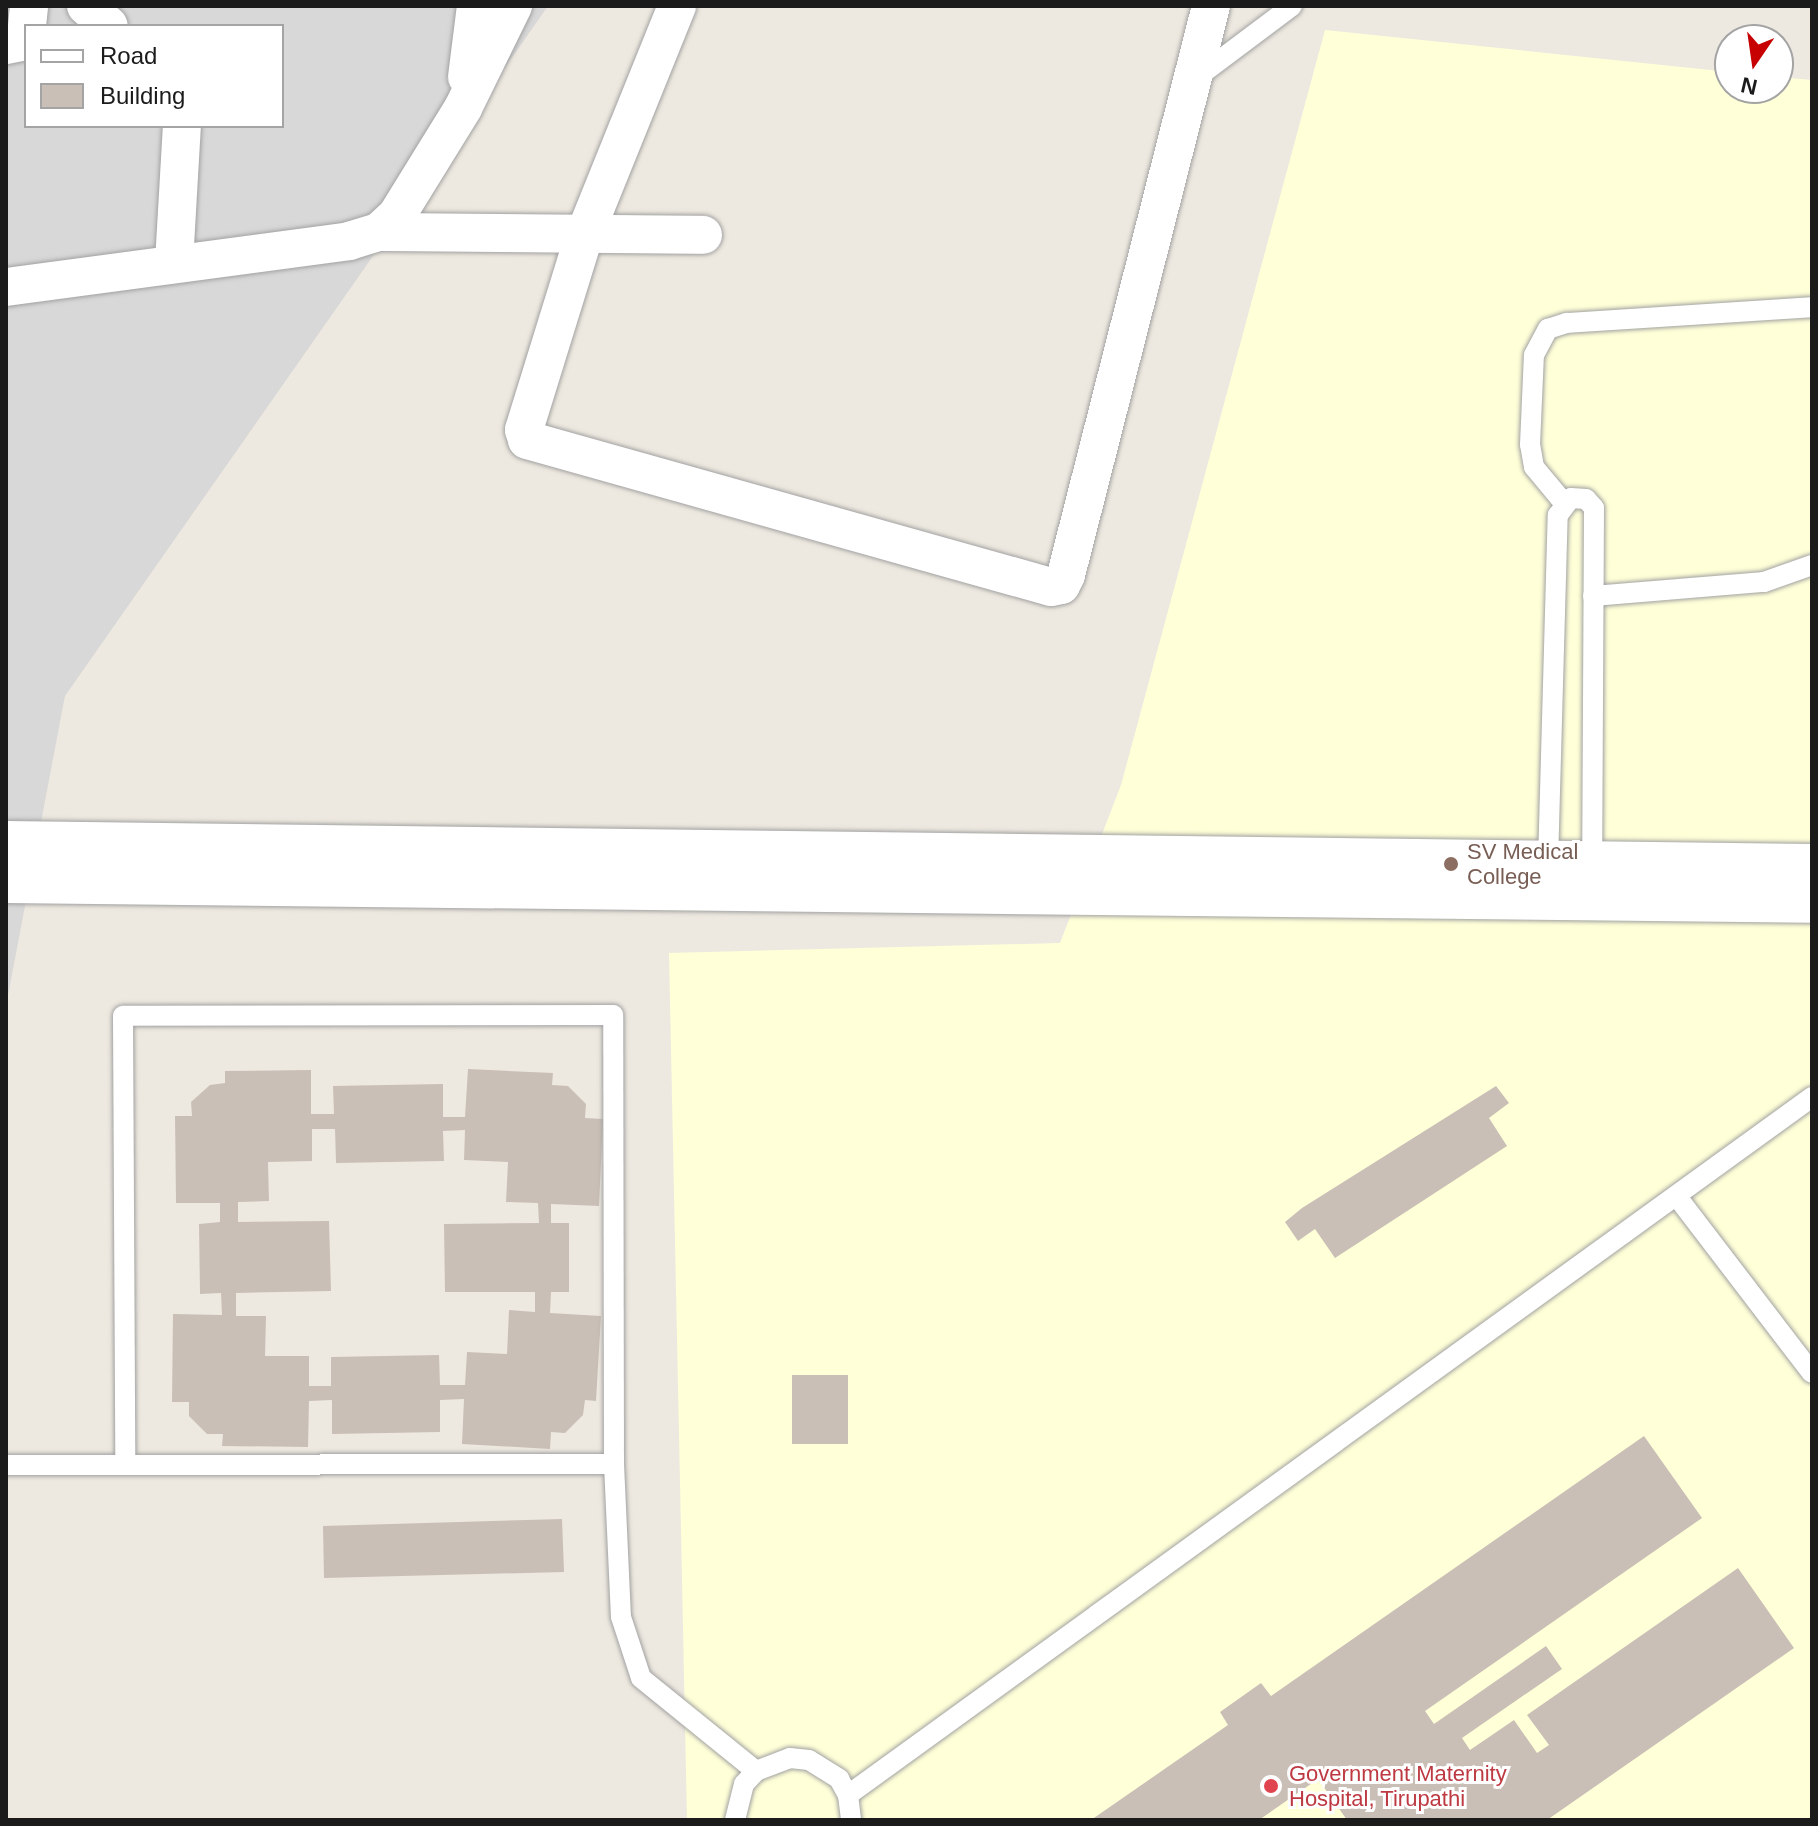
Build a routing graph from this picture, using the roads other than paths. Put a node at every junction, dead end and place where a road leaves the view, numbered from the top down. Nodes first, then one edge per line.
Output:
1 (86, 6) edge
2 (476, 6) edge
3 (513, 6) edge
4 (677, 6) edge
5 (1211, 6) edge
6 (1292, 6) edge
7 (107, 24) edge
8 (1191, 82) junction
9 (463, 108) junction
10 (182, 128) edge
11 (379, 232) junction
12 (703, 235) dead end
13 (584, 236) junction
14 (174, 263) junction
15 (6, 287) edge
16 (1812, 307) edge
17 (1564, 503) junction
18 (1812, 565) edge
19 (1593, 596) junction
20 (6, 843) edge
21 (1548, 863) junction
22 (1592, 863) junction
23 (1812, 866) edge
24 (6, 881) edge
25 (1812, 901) edge
26 (1812, 1097) edge
27 (1678, 1198) junction
28 (1812, 1373) edge
29 (125, 1464) junction
30 (614, 1464) junction
31 (6, 1465) edge
32 (756, 1771) junction
33 (848, 1795) junction
34 (735, 1820) edge
35 (851, 1820) edge

1 - 7 street
2 - 9 street
3 - 9 street
4 - 13 street
5 - 8 street
6 - 8 lane
8 - 13 street
9 - 11 street
10 - 14 street
11 - 13 street
11 - 14 street
12 - 13 street
14 - 15 street
16 - 17 lane
17 - 19 lane
17 - 21 lane
18 - 19 lane
19 - 22 lane
20 - 21 street
21 - 22 street
22 - 23 street
24 - 25 street
26 - 27 lane
27 - 28 lane
27 - 33 lane
29 - 30 lane
29 - 30 lane
29 - 31 lane
30 - 32 lane
32 - 33 lane
32 - 34 lane
33 - 35 lane

